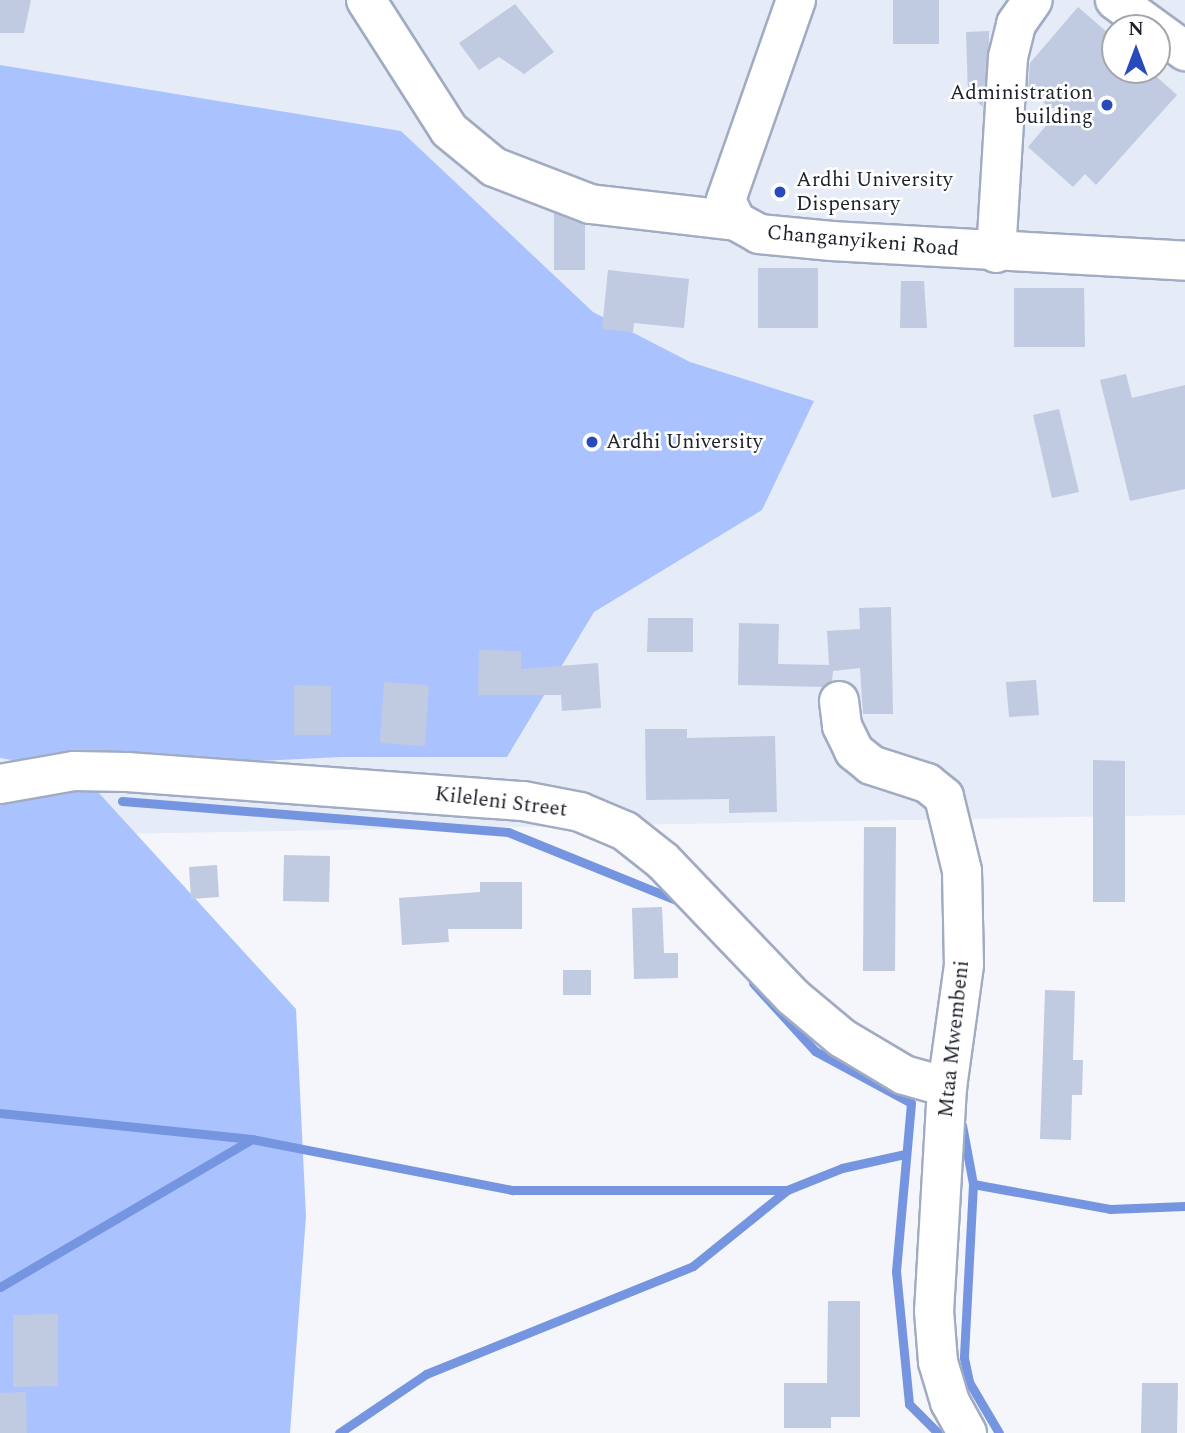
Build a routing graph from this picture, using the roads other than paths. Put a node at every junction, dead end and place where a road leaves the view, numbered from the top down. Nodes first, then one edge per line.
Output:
1 (366, 0) edge
2 (796, 0) edge
3 (1033, 0) edge
4 (1115, 0) edge
5 (1185, 51) edge
6 (736, 221) junction
7 (996, 253) junction
8 (1185, 261) edge
9 (839, 701) dead end
10 (0, 784) edge
11 (947, 1087) junction
12 (967, 1433) edge

1 - 6 street, Changanyikeni Road
2 - 6 street
3 - 7 street
4 - 5 street
6 - 7 street, Changanyikeni Road
7 - 8 street, Changanyikeni Road
9 - 11 street, Mtaa Mwembeni
10 - 11 street, Kileleni Street
11 - 12 street, Mtaa Mwembeni

